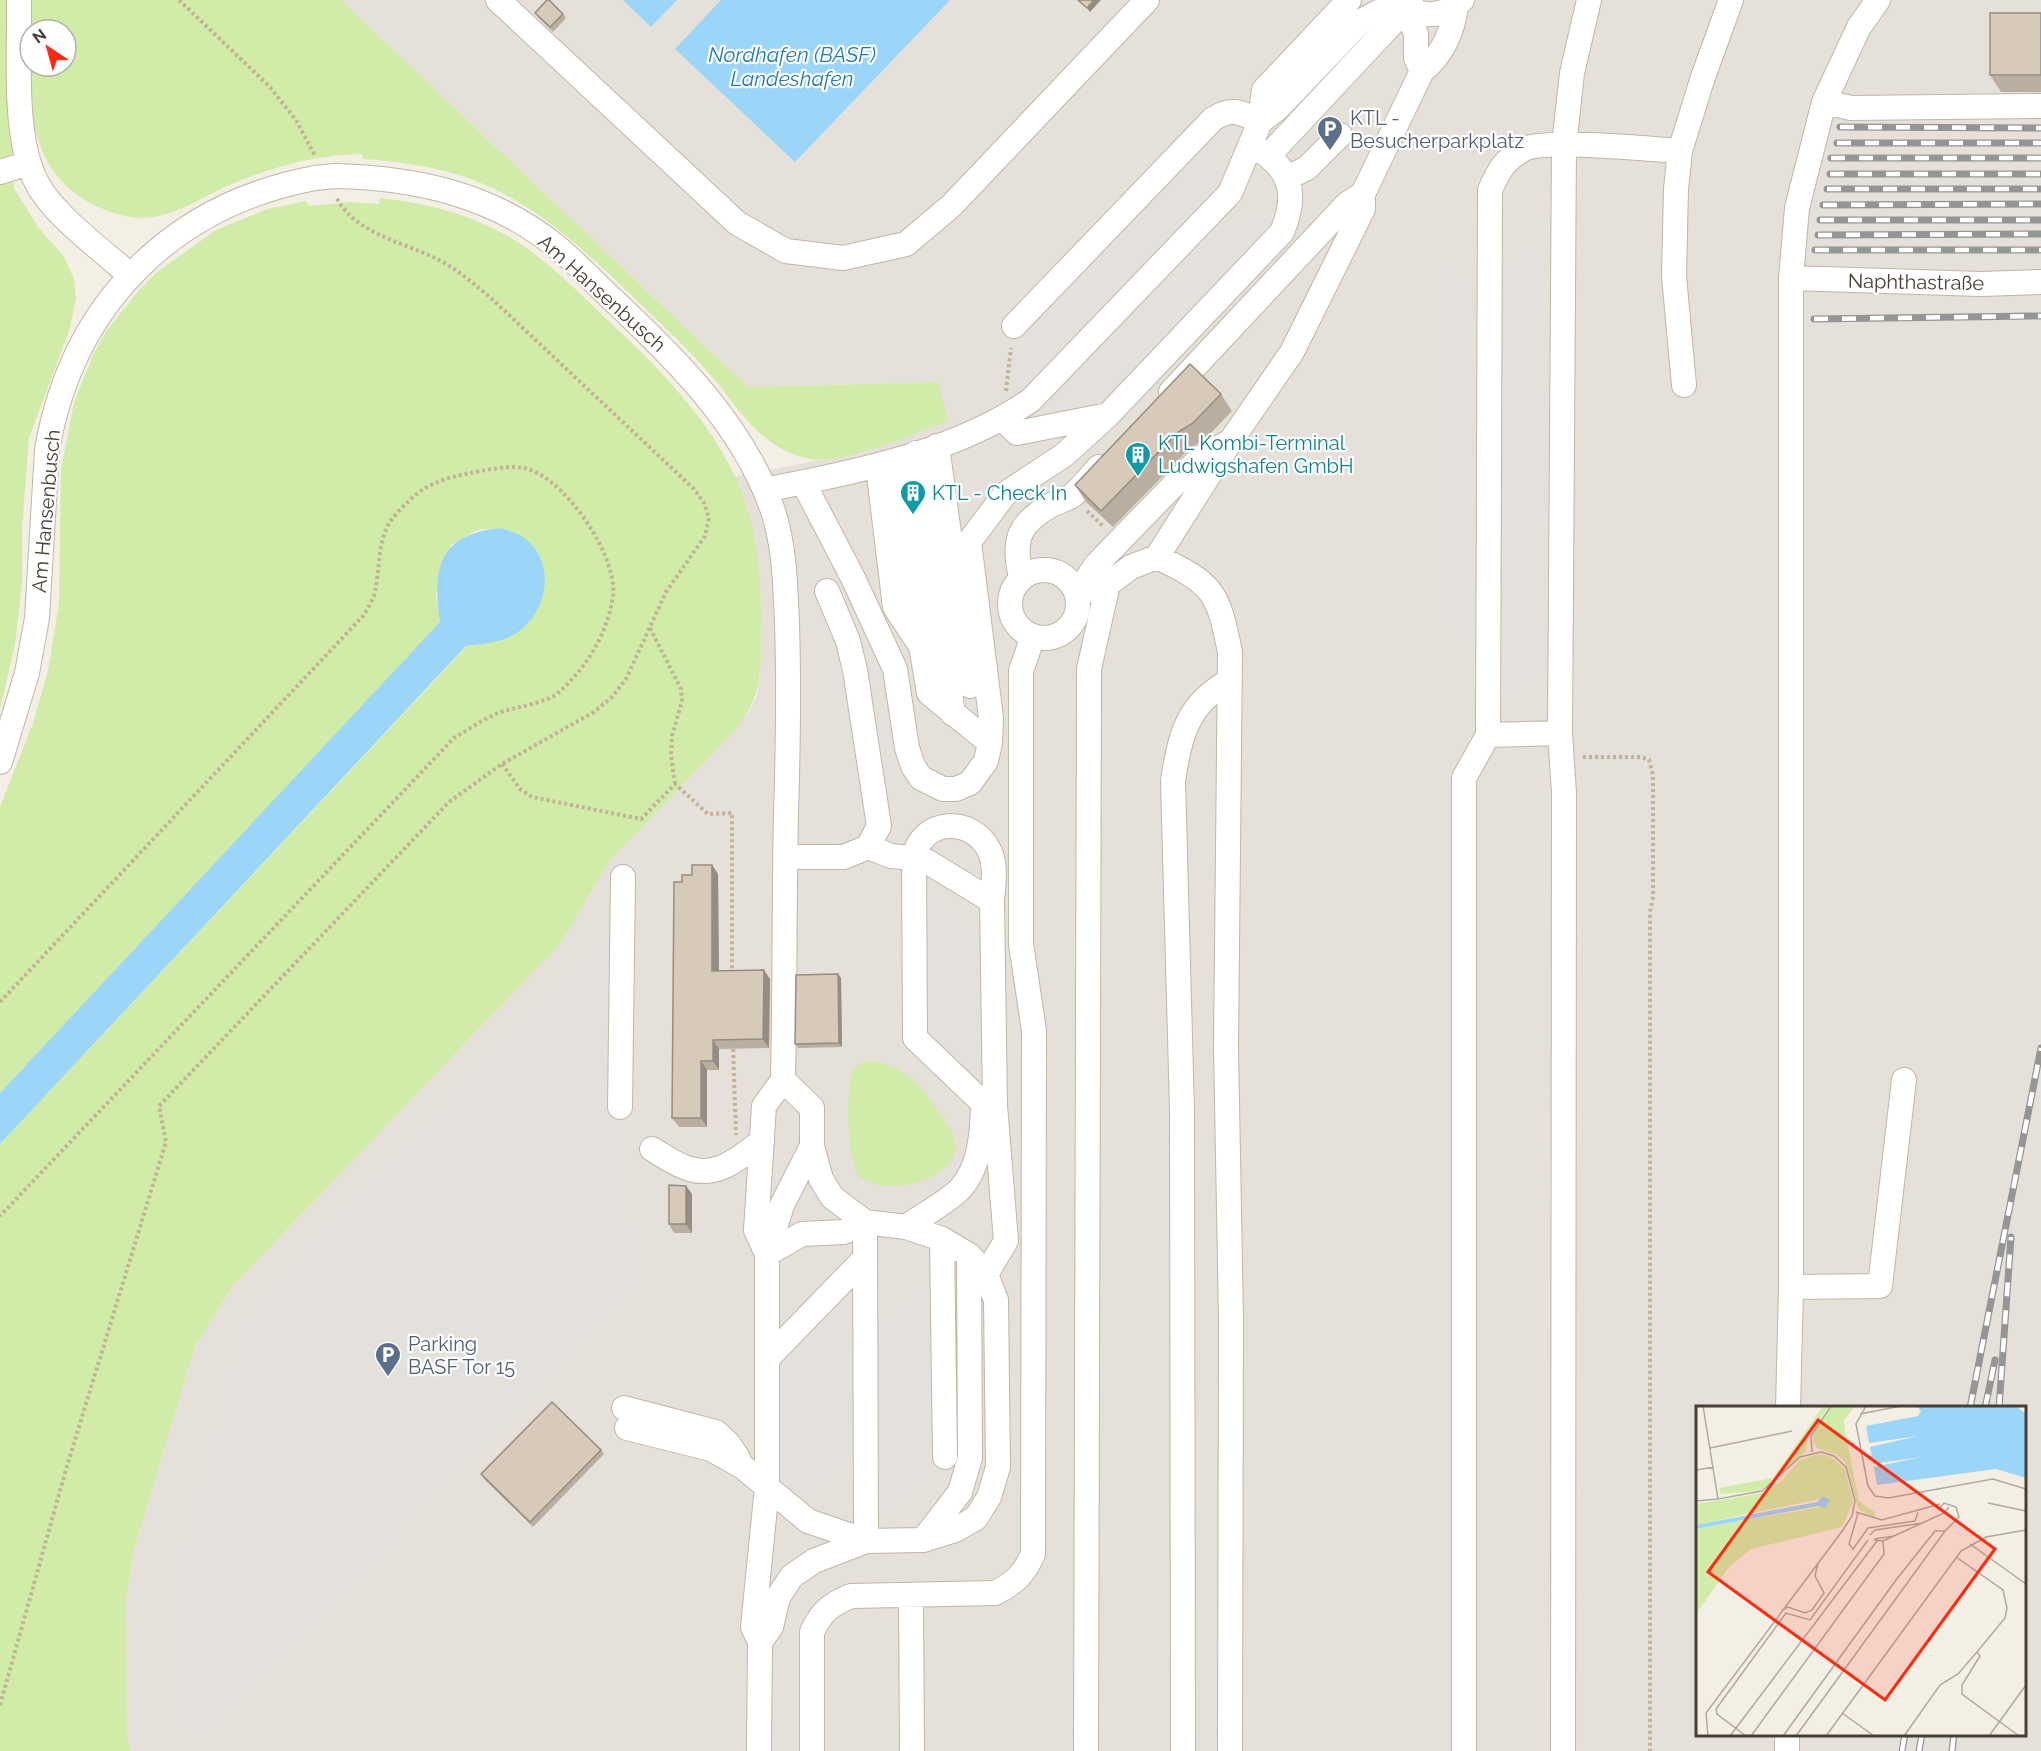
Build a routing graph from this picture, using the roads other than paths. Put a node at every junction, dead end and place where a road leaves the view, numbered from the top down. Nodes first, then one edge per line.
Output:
1 (19, 0) edge
2 (498, 0) edge
3 (1147, 0) edge
4 (1349, 0) edge
5 (1589, 0) edge
6 (1731, 0) edge
7 (1878, 0) edge
8 (1405, 3) edge
9 (1459, 3) edge
10 (1422, 71) junction
11 (1824, 102) junction
12 (2041, 106) edge
13 (1260, 122) junction
14 (1340, 135) dead end
15 (1564, 146) junction
16 (1260, 150) junction
17 (1680, 151) junction
18 (29, 163) junction
19 (0, 172) edge
20 (1287, 178) junction
21 (1363, 194) junction
22 (130, 275) junction
23 (1791, 278) junction
24 (2041, 282) edge
25 (1014, 326) dead end
26 (1684, 386) dead end
27 (1153, 411) edge
28 (1108, 415) junction
29 (1003, 419) junction
30 (1230, 442) junction
31 (1112, 454) edge
32 (907, 457) junction
33 (803, 482) junction
34 (765, 490) junction
35 (1157, 557) junction
36 (1021, 578) junction
37 (1108, 584) junction
38 (827, 591) dead end
39 (1077, 594) junction
40 (1061, 634) junction
41 (1033, 636) junction
42 (1089, 669) junction
43 (1228, 682) junction
44 (929, 693) junction
45 (900, 698) junction
46 (953, 714) junction
47 (1560, 733) junction
48 (1488, 735) junction
49 (983, 738) junction
50 (0, 762) edge
51 (868, 847) junction
52 (785, 857) junction
53 (914, 857) junction
54 (622, 877) dead end
55 (992, 901) junction
56 (981, 937) dead end
57 (783, 1080) junction
58 (1905, 1080) dead end
59 (983, 1102) junction
60 (620, 1107) dead end
61 (762, 1141) junction
62 (812, 1146) junction
63 (652, 1149) dead end
64 (865, 1222) junction
65 (906, 1227) junction
66 (942, 1239) junction
67 (767, 1254) junction
68 (969, 1254) junction
69 (865, 1258) junction
70 (986, 1274) junction
71 (1791, 1287) junction
72 (767, 1359) junction
73 (1788, 1406) edge
74 (625, 1418) dead end
75 (945, 1457) dead end
76 (767, 1487) junction
77 (923, 1540) junction
78 (866, 1541) junction
79 (911, 1595) junction
80 (760, 1642) junction
81 (759, 1751) edge
82 (812, 1751) edge
83 (912, 1751) edge
84 (1086, 1751) edge
85 (1183, 1751) edge
86 (1230, 1751) edge
87 (1464, 1751) edge
88 (1563, 1751) edge

1 - 18 street
2 - 3 street
4 - 13 street
5 - 15 street
6 - 17 street
7 - 11 street
8 - 9 street
8 - 10 street
8 - 13 street
8 - 16 street
9 - 10 street
10 - 21 street
11 - 12 street
11 - 23 street
13 - 16 street
13 - 25 street
14 - 20 street
15 - 17 street
15 - 47 street
15 - 48 street
16 - 20 street
16 - 29 street
17 - 26 street
18 - 19 street
18 - 22 street
20 - 28 street
21 - 27 street
21 - 30 street
22 - 34 street, Am Hansenbusch
22 - 50 street, Am Hansenbusch
23 - 24 street, Naphthastraße
23 - 71 street
28 - 29 street
28 - 49 street
29 - 32 street
30 - 35 street
30 - 39 street
31 - 36 street
32 - 33 street
32 - 44 street
32 - 46 street
32 - 49 street
33 - 34 street
33 - 45 street
34 - 52 street, Am Hansenbusch
35 - 37 street
35 - 43 street
36 - 39 street
36 - 41 street
37 - 39 street
37 - 42 street
38 - 51 street
39 - 40 street
40 - 41 street
40 - 42 street
41 - 79 street
42 - 84 street
43 - 85 street
43 - 86 street
44 - 45 street
44 - 46 street
45 - 49 street
46 - 49 street
47 - 48 street
47 - 88 street
48 - 87 street
51 - 52 street
51 - 53 street
52 - 57 street, Am Hansenbusch
53 - 55 street
53 - 55 street
53 - 59 street
54 - 60 street
55 - 70 street
56 - 59 street
57 - 61 street
57 - 62 street
58 - 71 street
59 - 65 street
61 - 63 street
61 - 67 street
62 - 64 street
62 - 67 street
64 - 65 street
64 - 67 street
64 - 69 street
65 - 66 street
66 - 68 street
66 - 75 street
67 - 72 street
68 - 70 street
68 - 77 street
69 - 72 street
69 - 78 street
70 - 77 street
71 - 73 street
72 - 76 street
74 - 76 street
76 - 78 street
76 - 80 street
77 - 78 street
78 - 80 street
79 - 82 street
79 - 83 street
80 - 81 street

